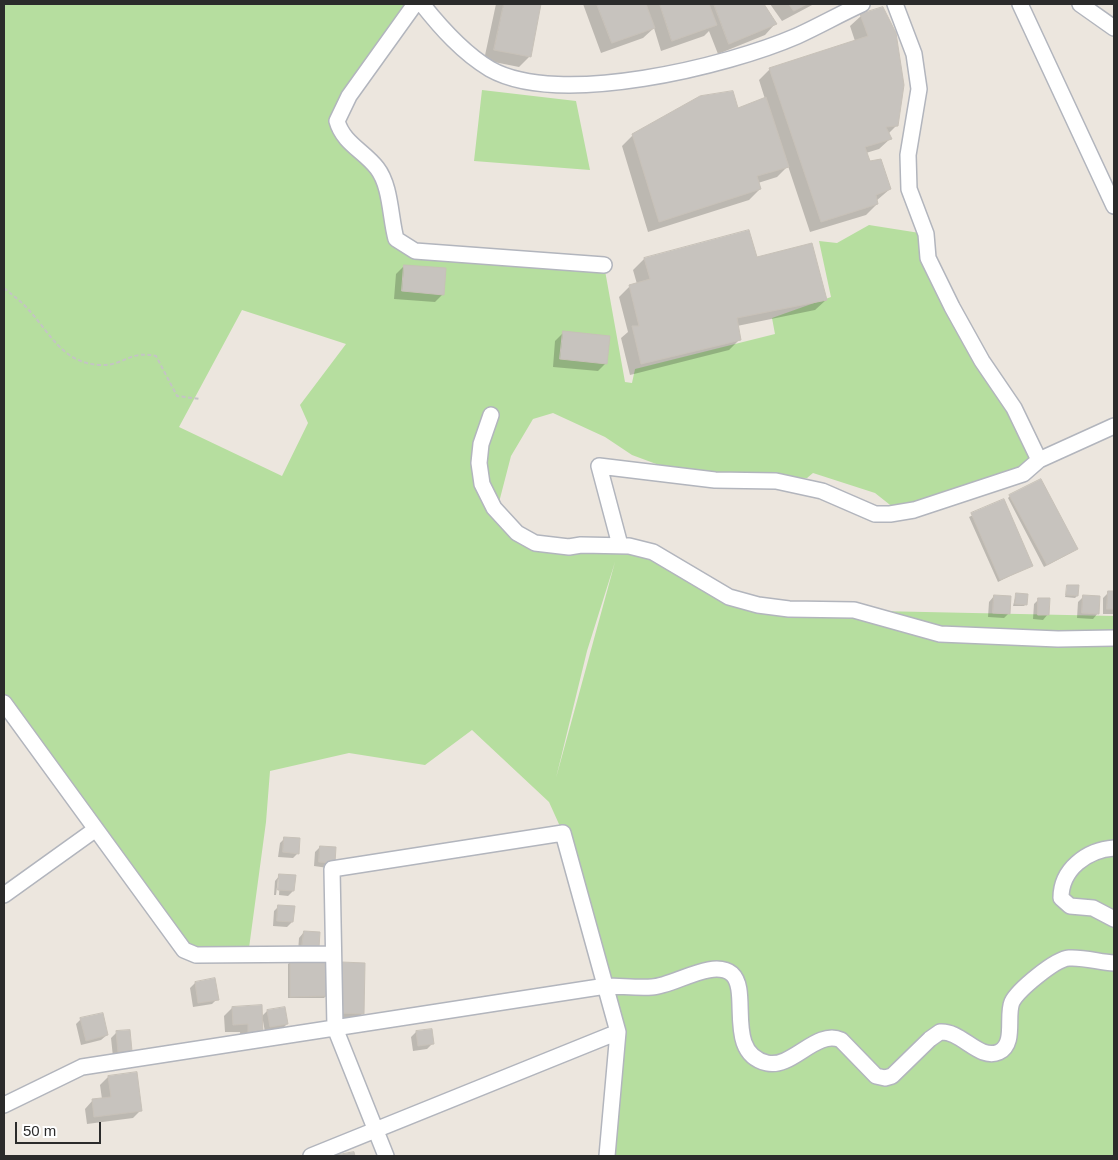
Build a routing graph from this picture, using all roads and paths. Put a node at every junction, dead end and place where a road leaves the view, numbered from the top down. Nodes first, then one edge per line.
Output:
1 (415, 4) edge
2 (422, 4) edge
3 (862, 4) edge
4 (894, 4) edge
5 (1020, 4) edge
6 (1080, 4) edge
7 (1114, 28) edge
8 (1114, 206) edge
9 (604, 265) dead end
10 (4, 288) edge
11 (200, 399) dead end
12 (490, 415) dead end
13 (1114, 426) edge
14 (1039, 460) junction
15 (620, 545) junction
16 (1114, 638) edge
17 (4, 703) edge
18 (96, 829) junction
19 (1114, 848) edge
20 (4, 895) edge
21 (1114, 919) edge
22 (332, 954) junction
23 (1114, 963) edge
24 (606, 986) junction
25 (335, 1028) junction
26 (618, 1032) junction
27 (4, 1105) edge
28 (376, 1130) junction
29 (311, 1156) edge
30 (386, 1156) edge
31 (607, 1156) edge

1 - 9 street
2 - 3 street
4 - 14 street
5 - 8 street
6 - 7 street
10 - 11 path
12 - 15 street
13 - 14 street
14 - 15 street
15 - 16 street
17 - 18 street
18 - 20 street
18 - 22 street
19 - 21 street
22 - 24 street
22 - 25 street
23 - 24 street
24 - 25 street
24 - 26 street
25 - 27 street
25 - 28 street
26 - 28 street
26 - 31 street
28 - 29 street
28 - 30 street

